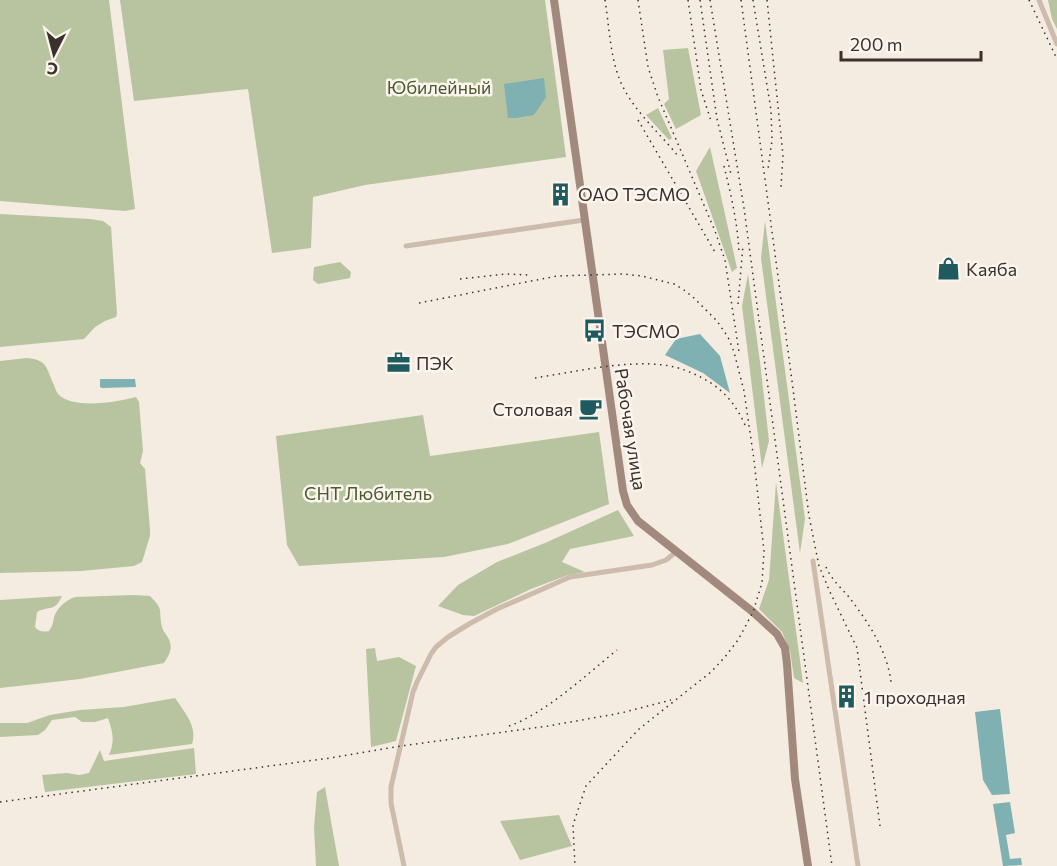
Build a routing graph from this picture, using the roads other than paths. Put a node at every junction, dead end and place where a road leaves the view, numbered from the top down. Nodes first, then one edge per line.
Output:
1 (554, 0) edge
2 (1039, 0) edge
3 (1057, 44) edge
4 (584, 220) junction
5 (406, 246) dead end
6 (676, 552) junction
7 (813, 561) dead end
8 (404, 866) edge
9 (808, 866) edge
10 (858, 866) edge

1 - 4 street, Рабочая улица
2 - 3 street
4 - 5 street
4 - 6 street, Рабочая улица
6 - 8 street
6 - 9 street, Рабочая улица
7 - 10 street

